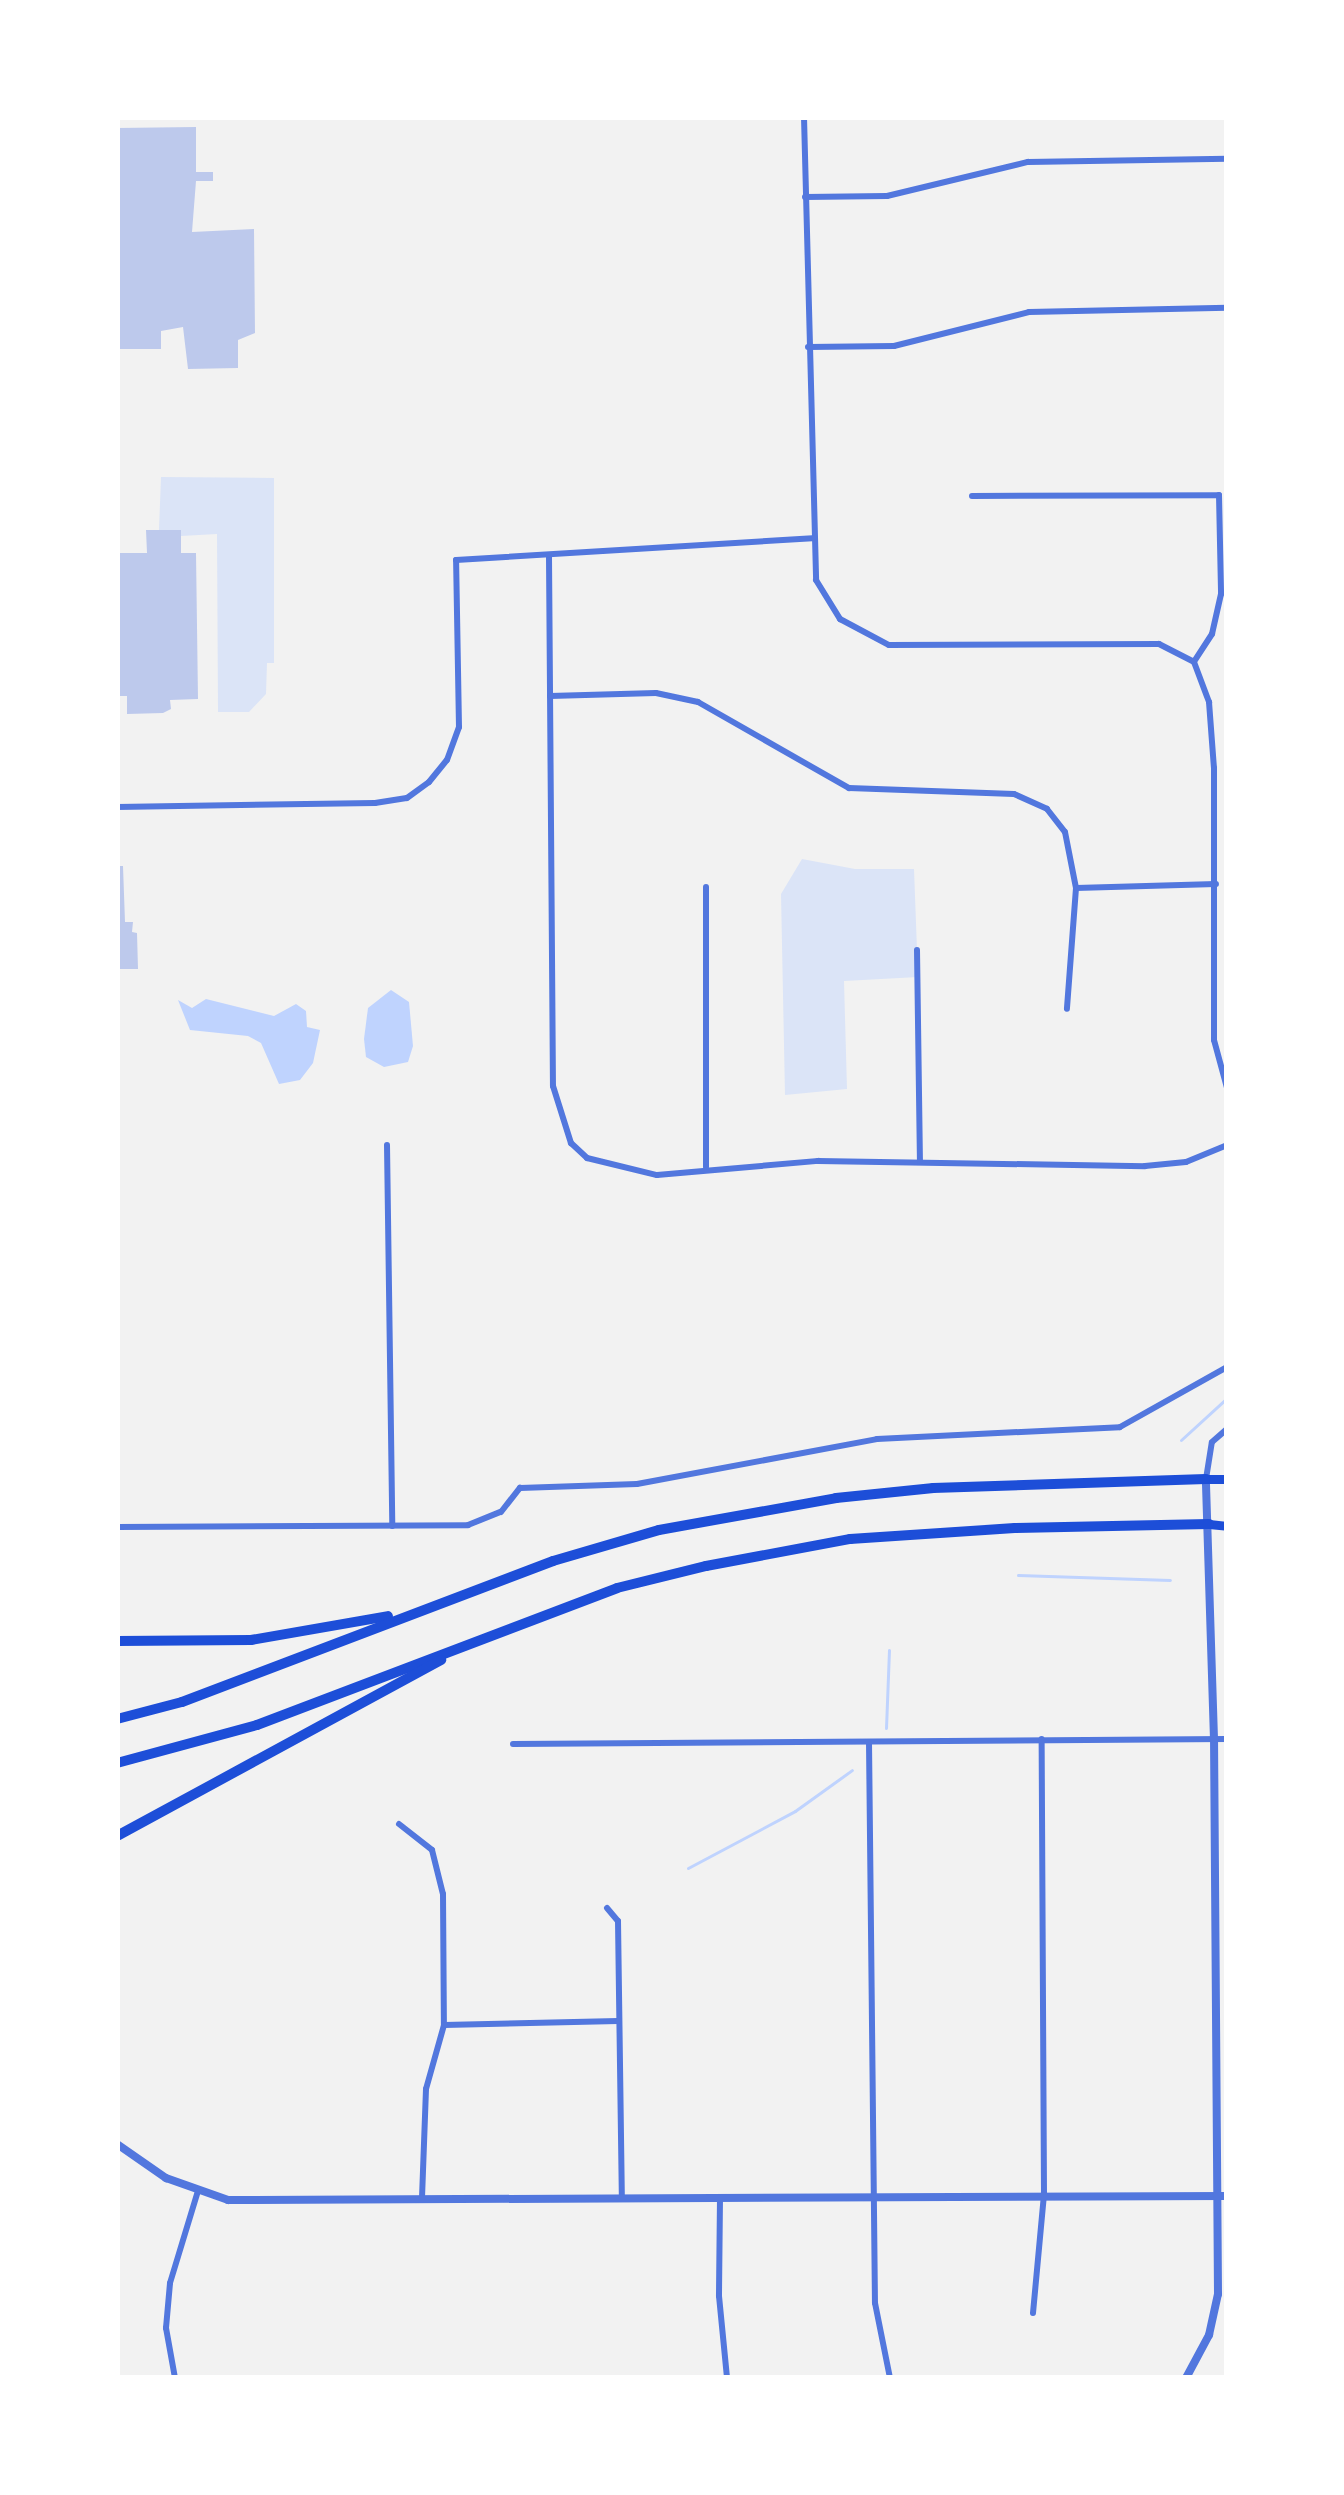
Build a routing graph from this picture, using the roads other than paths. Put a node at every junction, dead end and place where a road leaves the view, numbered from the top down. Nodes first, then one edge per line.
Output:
1 (804, 117) edge
2 (1227, 159) edge
3 (805, 197) junction
4 (1227, 308) edge
5 (808, 347) junction
6 (972, 496) dead end
7 (812, 538) junction
8 (549, 557) junction
9 (1194, 662) junction
10 (550, 696) junction
11 (117, 807) edge
12 (1216, 884) junction
13 (706, 887) dead end
14 (1076, 888) junction
15 (917, 950) dead end
16 (1067, 1009) dead end
17 (1227, 1088) edge
18 (1227, 1144) edge
19 (387, 1145) dead end
20 (920, 1161) junction
21 (706, 1168) junction
22 (1227, 1366) edge
23 (1227, 1429) edge
24 (1206, 1479) junction
25 (1227, 1479) edge
26 (1208, 1524) junction
27 (392, 1526) junction
28 (1227, 1526) edge
29 (117, 1527) edge
30 (427, 1608) junction
31 (496, 1632) junction
32 (117, 1641) edge
33 (117, 1719) edge
34 (1042, 1739) junction
35 (1214, 1739) junction
36 (1227, 1739) edge
37 (869, 1742) junction
38 (513, 1744) dead end
39 (117, 1763) edge
40 (399, 1824) dead end
41 (117, 1836) edge
42 (607, 1909) dead end
43 (618, 2021) junction
44 (444, 2024) junction
45 (117, 2144) edge
46 (198, 2191) junction
47 (876, 2194) junction
48 (1044, 2194) junction
49 (1222, 2196) edge
50 (622, 2197) junction
51 (720, 2198) junction
52 (422, 2200) junction
53 (1033, 2313) dead end
54 (175, 2378) edge
55 (727, 2378) edge
56 (890, 2378) edge
57 (1186, 2378) edge

1 - 3 street
2 - 3 street
3 - 5 street
4 - 5 street
5 - 7 street
6 - 9 street
7 - 8 street
7 - 9 street
8 - 10 street
8 - 11 street
9 - 12 street
10 - 14 street
10 - 21 street
12 - 14 street
12 - 17 street
13 - 21 street
14 - 16 street
15 - 20 street
18 - 20 street
19 - 27 street
20 - 21 street
22 - 27 street
23 - 24 street
24 - 25 main road
24 - 26 street
24 - 30 highway
26 - 28 main road
26 - 31 highway
26 - 35 street
27 - 29 street
30 - 32 highway
30 - 33 highway
31 - 39 highway
31 - 41 highway
34 - 35 street
34 - 37 street
34 - 48 street
35 - 36 street
35 - 49 street
37 - 38 street
37 - 47 street
40 - 44 street
42 - 43 street
43 - 44 street
43 - 50 street
44 - 52 street
45 - 46 street
46 - 52 street
46 - 54 street
47 - 48 street
47 - 51 street
47 - 56 street
48 - 49 street
48 - 53 street
49 - 57 street
50 - 51 street
50 - 52 street
51 - 55 street

